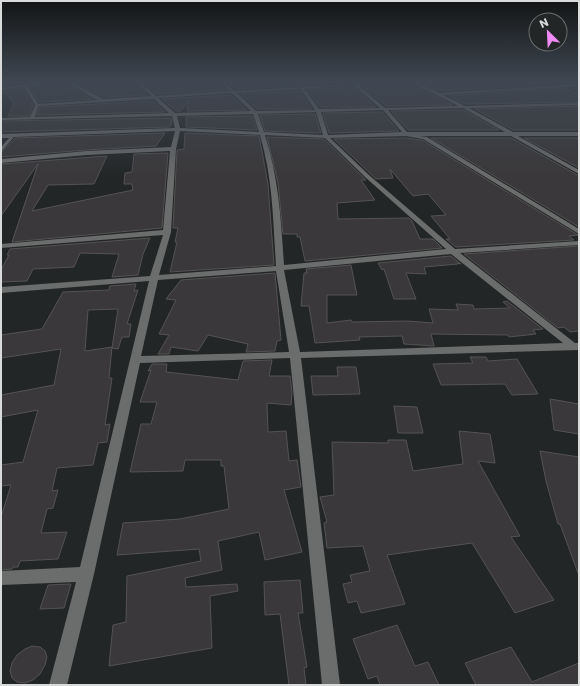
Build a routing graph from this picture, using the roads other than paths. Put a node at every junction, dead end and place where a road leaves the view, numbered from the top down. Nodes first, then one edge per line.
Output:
1 (34, 113) edge
2 (255, 113) joint
3 (319, 113) edge
4 (388, 113) edge
5 (476, 113) edge
6 (174, 115) junction
7 (1, 119) edge
8 (32, 119) junction
9 (178, 129) junction
10 (262, 133) junction
11 (406, 134) junction
12 (512, 134) junction
13 (579, 134) edge
14 (1, 136) edge
15 (13, 136) junction
16 (326, 137) junction
17 (173, 149) junction
18 (1, 150) edge
19 (1, 161) edge
20 (579, 172) edge
21 (167, 232) junction
22 (579, 232) edge
23 (579, 243) edge
24 (1, 246) edge
25 (453, 251) junction
26 (280, 268) junction
27 (154, 278) junction
28 (1, 290) edge
29 (577, 348) edge
30 (295, 354) junction
31 (135, 360) junction
32 (86, 574) junction
33 (1, 578) edge
34 (58, 685) edge
35 (331, 685) edge

1 - 8 street
2 - 6 street
2 - 10 street
3 - 16 street
4 - 11 street
5 - 12 street
6 - 8 street
6 - 9 street
7 - 8 street
9 - 10 street
9 - 15 street
9 - 17 street
10 - 16 street
10 - 26 street
11 - 12 street
11 - 16 street
11 - 22 street
12 - 13 street
12 - 20 street
14 - 15 street
15 - 18 street
16 - 25 street
17 - 19 street
17 - 21 street
21 - 24 street
21 - 27 street
23 - 25 street
25 - 26 street
25 - 29 street
26 - 27 street
26 - 30 street
27 - 28 street
27 - 31 street
29 - 30 street
30 - 31 street
30 - 35 street
31 - 32 street
32 - 33 street
32 - 34 street

